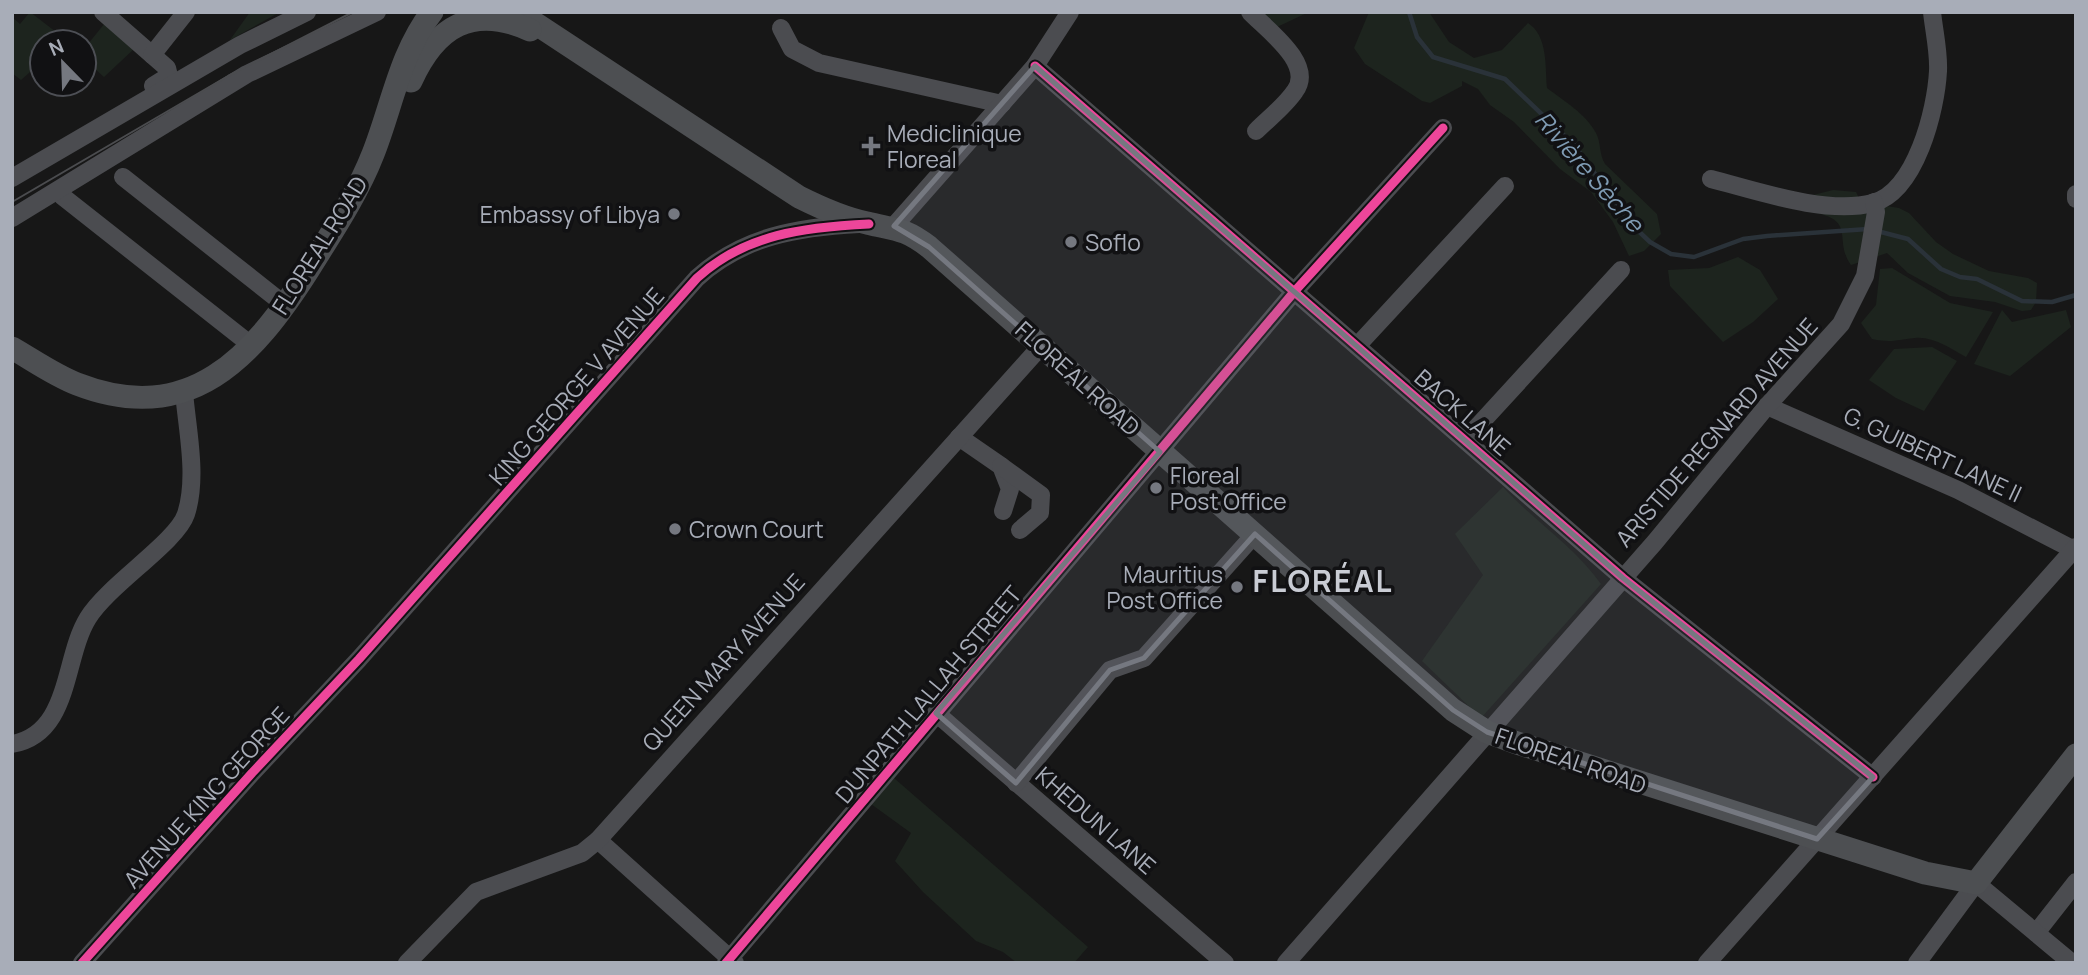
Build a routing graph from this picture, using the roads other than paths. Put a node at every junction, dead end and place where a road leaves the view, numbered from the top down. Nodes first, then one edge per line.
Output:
1 (103, 12) edge
2 (187, 12) edge
3 (307, 12) edge
4 (377, 12) edge
5 (432, 12) edge
6 (517, 12) edge
7 (1070, 12) edge
8 (1250, 12) edge
9 (1932, 12) edge
10 (780, 28) dead end
11 (577, 52) junction
12 (152, 55) junction
13 (1035, 66) junction
14 (1002, 104) junction
15 (1443, 128) dead end
16 (1256, 131) dead end
17 (373, 155) junction
18 (12, 167) edge
19 (123, 177) dead end
20 (12, 178) edge
21 (1711, 179) dead end
22 (1505, 186) dead end
23 (62, 196) dead end
24 (1875, 207) junction
25 (12, 218) edge
26 (869, 224) junction
27 (894, 226) junction
28 (1621, 270) dead end
29 (1294, 292) junction
30 (285, 305) junction
31 (251, 345) junction
32 (1042, 345) junction
33 (1357, 346) junction
34 (12, 348) edge
35 (184, 391) junction
36 (1767, 406) junction
37 (959, 437) junction
38 (1466, 439) junction
39 (1160, 452) junction
40 (1001, 466) junction
41 (1003, 511) dead end
42 (1020, 530) dead end
43 (1255, 534) junction
44 (2075, 549) edge
45 (1623, 578) junction
46 (359, 659) joint
47 (936, 713) junction
48 (1486, 732) junction
49 (12, 744) edge
50 (2076, 755) edge
51 (1873, 777) junction
52 (1016, 783) junction
53 (1817, 839) junction
54 (598, 841) junction
55 (2076, 882) edge
56 (1976, 883) junction
57 (2036, 933) junction
58 (730, 961) edge
59 (82, 963) edge
60 (407, 963) edge
61 (1225, 963) edge
62 (1286, 963) edge
63 (1707, 963) edge
64 (1917, 963) edge
65 (2073, 963) edge

1 - 12 street
2 - 12 street
3 - 20 street
4 - 25 street
5 - 17 main road, FLOREAL ROAD
6 - 11 main road, FLOREAL ROAD
7 - 13 street
8 - 16 street
9 - 24 street
10 - 14 street
11 - 17 main road
11 - 26 main road, FLOREAL ROAD
12 - 18 street
13 - 14 street
13 - 29 street, BACK LANE
14 - 27 street
15 - 29 street, DUNPATH LALLAH STREET
17 - 30 main road, FLOREAL ROAD
19 - 30 street
21 - 24 street
22 - 33 street
23 - 31 street
24 - 36 street, ARISTIDE REGNARD AVENUE
26 - 27 main road, FLOREAL ROAD
26 - 46 street, KING GEORGE V AVENUE
27 - 32 main road, FLOREAL ROAD
28 - 38 street
29 - 33 street, BACK LANE
29 - 39 street, DUNPATH LALLAH STREET
30 - 31 main road, FLOREAL ROAD
31 - 35 main road, FLOREAL ROAD
32 - 37 street, QUEEN MARY AVENUE
32 - 39 main road, FLOREAL ROAD
33 - 38 street, BACK LANE
34 - 35 main road, FLOREAL ROAD
35 - 49 street
36 - 44 street, G. GUIBERT LANE II
36 - 45 street, ARISTIDE REGNARD AVENUE
37 - 40 street
37 - 54 street, QUEEN MARY AVENUE
38 - 45 street, BACK LANE
39 - 43 main road, FLOREAL ROAD
39 - 47 street, DUNPATH LALLAH STREET
40 - 41 street
40 - 42 street
43 - 48 main road, FLOREAL ROAD
43 - 52 street
44 - 51 street
45 - 48 street, ARISTIDE REGNARD AVENUE
45 - 51 street, BACK LANE
46 - 59 street, AVENUE KING GEORGE
47 - 52 street, KHEDUN LANE
47 - 58 street, DUNPATH LALLAH STREET
48 - 53 main road, FLOREAL ROAD
48 - 62 street, ARISTIDE REGNARD AVENUE
50 - 56 main road
51 - 53 street
52 - 61 street, KHEDUN LANE
53 - 56 main road, FLOREAL ROAD
53 - 63 street
54 - 58 street
54 - 60 street, QUEEN MARY AVENUE
55 - 57 street
56 - 57 street
56 - 64 street
57 - 65 street

